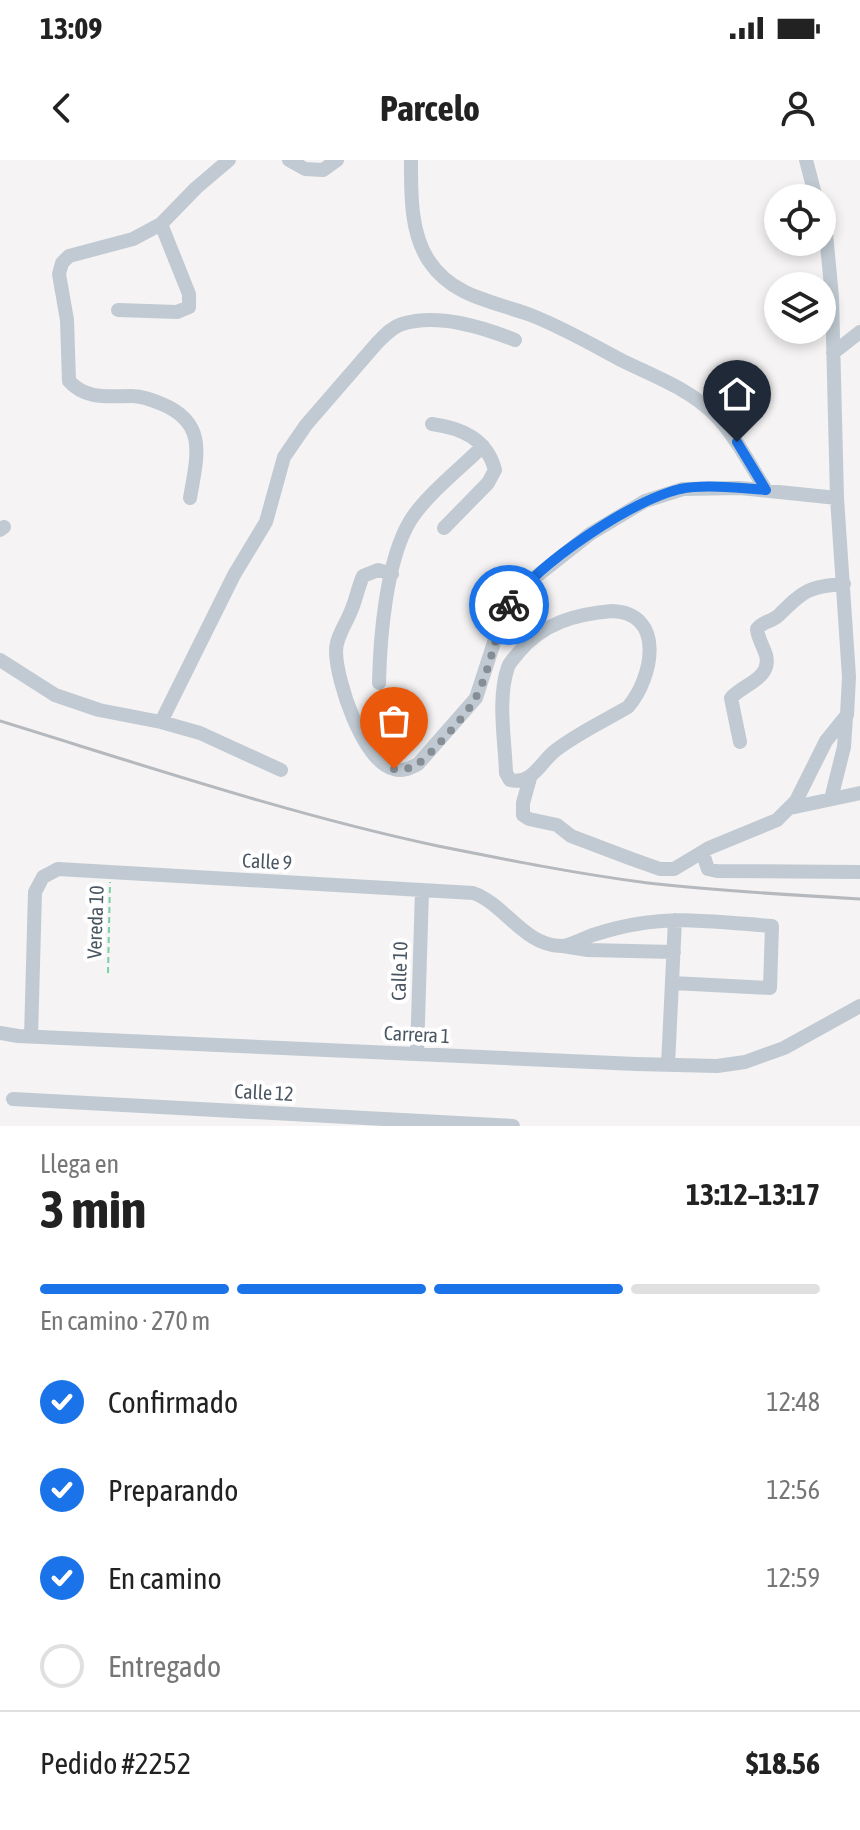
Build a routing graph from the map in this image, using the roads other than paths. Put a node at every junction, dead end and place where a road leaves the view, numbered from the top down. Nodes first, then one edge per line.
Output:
1 (229, 160) edge
2 (289, 160) edge
3 (337, 160) edge
4 (411, 160) edge
5 (806, 160) edge
6 (812, 184) edge
7 (161, 224) junction
8 (828, 256) edge
9 (118, 310) dead end
10 (860, 332) edge
11 (515, 340) dead end
12 (833, 353) junction
13 (432, 424) dead end
14 (483, 446) junction
15 (766, 490) junction
16 (190, 498) dead end
17 (837, 498) junction
18 (444, 528) dead end
19 (860, 564) edge
20 (842, 565) junction
21 (392, 574) junction
22 (844, 584) junction
23 (853, 615) edge
24 (491, 656) junction
25 (0, 660) edge
26 (509, 665) junction
27 (854, 675) edge
28 (379, 683) dead end
29 (847, 715) junction
30 (161, 722) junction
31 (740, 742) dead end
32 (281, 770) dead end
33 (530, 778) junction
34 (860, 793) edge
35 (831, 799) junction
36 (790, 808) junction
37 (703, 854) junction
38 (860, 872) edge
39 (422, 890) junction
40 (675, 920) junction
41 (562, 946) junction
42 (674, 952) junction
43 (673, 983) junction
44 (860, 1006) edge
45 (0, 1033) edge
46 (31, 1037) junction
47 (417, 1054) junction
48 (668, 1065) junction
49 (13, 1099) dead end
50 (513, 1126) edge

1 - 7 street
2 - 3 street
4 - 15 street
5 - 6 street
7 - 9 street
7 - 16 street
8 - 12 street
10 - 12 street
11 - 30 street
12 - 17 street
13 - 14 street
14 - 18 street
14 - 21 street
15 - 17 street
15 - 24 street
17 - 20 street
19 - 20 street
20 - 22 street
21 - 24 street
21 - 28 street
22 - 23 street
22 - 31 street
23 - 27 street
24 - 26 street
25 - 30 street
26 - 33 street
26 - 33 street
27 - 29 street
29 - 35 street
29 - 36 street
30 - 32 street
33 - 37 street
34 - 35 street
35 - 36 street
36 - 37 street
37 - 38 street
39 - 41 street, Calle 9
39 - 46 street, Calle 9
39 - 47 street, Calle 10
40 - 41 street
40 - 42 street
40 - 43 street
41 - 42 street
42 - 43 street
43 - 48 street
44 - 48 street, Carrera 1
45 - 46 street, Carrera 1
46 - 47 street, Carrera 1
47 - 48 street, Carrera 1
49 - 50 street, Calle 12

